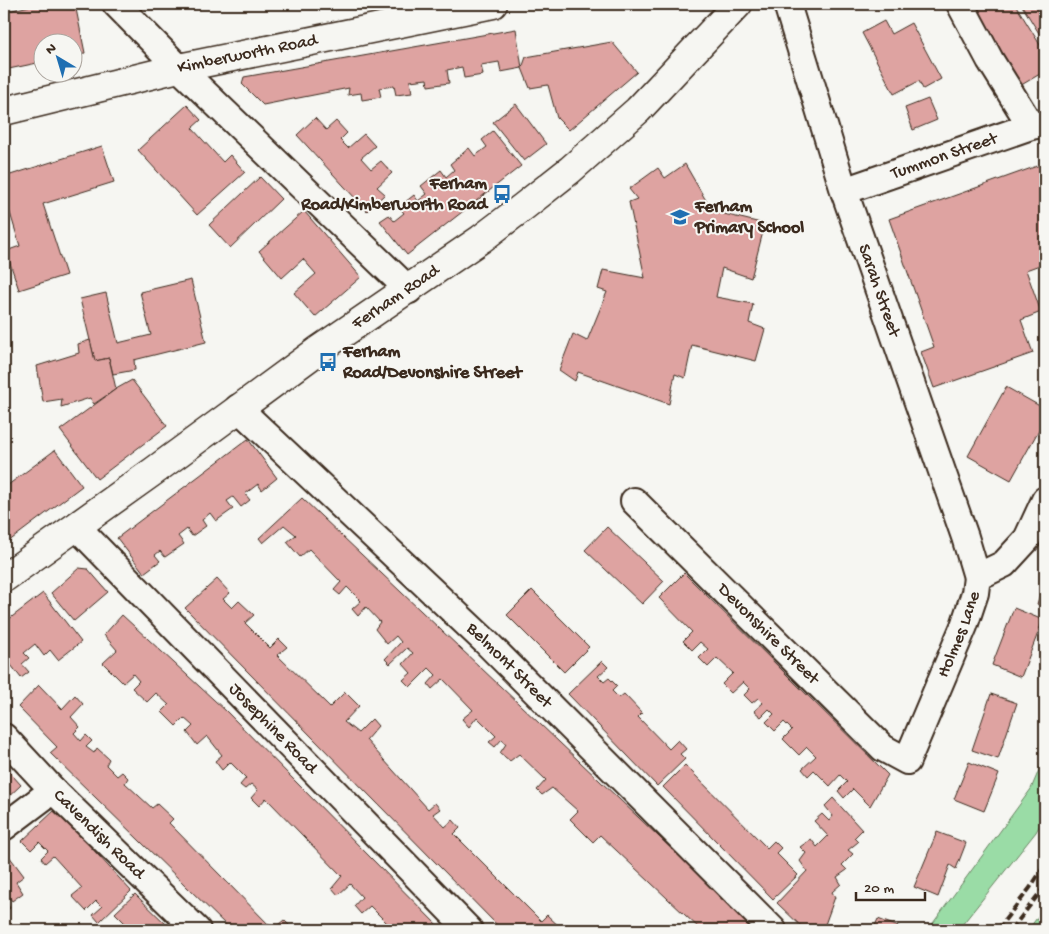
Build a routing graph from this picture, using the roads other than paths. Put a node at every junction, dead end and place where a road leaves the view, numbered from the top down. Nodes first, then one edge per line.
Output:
1 (116, 4) edge
2 (493, 4) edge
3 (738, 4) edge
4 (787, 4) edge
5 (960, 4) edge
6 (179, 68) junction
7 (4, 111) edge
8 (1038, 125) edge
9 (844, 191) junction
10 (409, 290) junction
11 (238, 408) junction
12 (1045, 500) edge
13 (634, 501) dead end
14 (77, 527) junction
15 (977, 577) junction
16 (4, 578) edge
17 (4, 737) edge
18 (907, 761) joint
19 (53, 790) junction
20 (4, 826) edge
21 (197, 930) edge
22 (469, 930) edge
23 (773, 930) edge

1 - 6 street
2 - 6 street, Kimberworth Road
3 - 10 street, Ferham Road
4 - 9 street, Sarah Street
5 - 8 street
6 - 7 street, Kimberworth Road
6 - 10 street
8 - 9 street, Tummon Street
9 - 15 street, Sarah Street
10 - 11 street, Ferham Road
11 - 14 street, Ferham Road
11 - 23 street, Belmont Street
12 - 15 street, Holmes Lane
13 - 18 street, Devonshire Street
14 - 16 street, Ferham Road
14 - 22 street, Josephine Road
15 - 18 street, Holmes Lane
17 - 19 street, Cavendish Road
19 - 20 street
19 - 21 street, Cavendish Road

